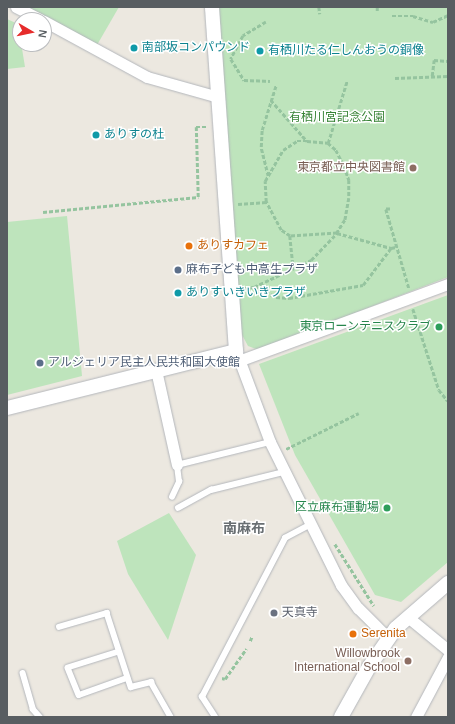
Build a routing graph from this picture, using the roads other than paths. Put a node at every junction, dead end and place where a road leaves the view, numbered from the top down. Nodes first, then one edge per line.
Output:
1 (16, 7) edge
2 (212, 7) edge
3 (26, 12) edge
4 (52, 26) edge
5 (218, 97) junction
6 (448, 284) edge
7 (239, 355) junction
8 (156, 370) junction
9 (7, 408) edge
10 (275, 443) junction
11 (177, 465) junction
12 (284, 472) junction
13 (172, 497) dead end
14 (178, 508) dead end
15 (311, 524) junction
16 (448, 583) edge
17 (409, 618) junction
18 (59, 627) dead end
19 (388, 638) junction
20 (448, 650) edge
21 (119, 652) junction
22 (448, 657) edge
23 (23, 673) dead end
24 (128, 678) junction
25 (40, 717) edge
26 (171, 717) edge
27 (215, 717) edge
28 (341, 717) edge
29 (416, 717) edge

1 - 3 street
2 - 5 street
4 - 5 street
5 - 7 street
6 - 7 street
7 - 8 street
7 - 10 street
8 - 9 street
8 - 11 street
10 - 11 lane
10 - 12 street
11 - 13 lane
12 - 14 lane
12 - 15 street
15 - 19 street
15 - 27 lane
16 - 17 street
17 - 19 street
17 - 20 street
18 - 21 lane
19 - 28 street
21 - 24 lane
21 - 24 lane
22 - 29 street
23 - 25 lane
24 - 26 lane

